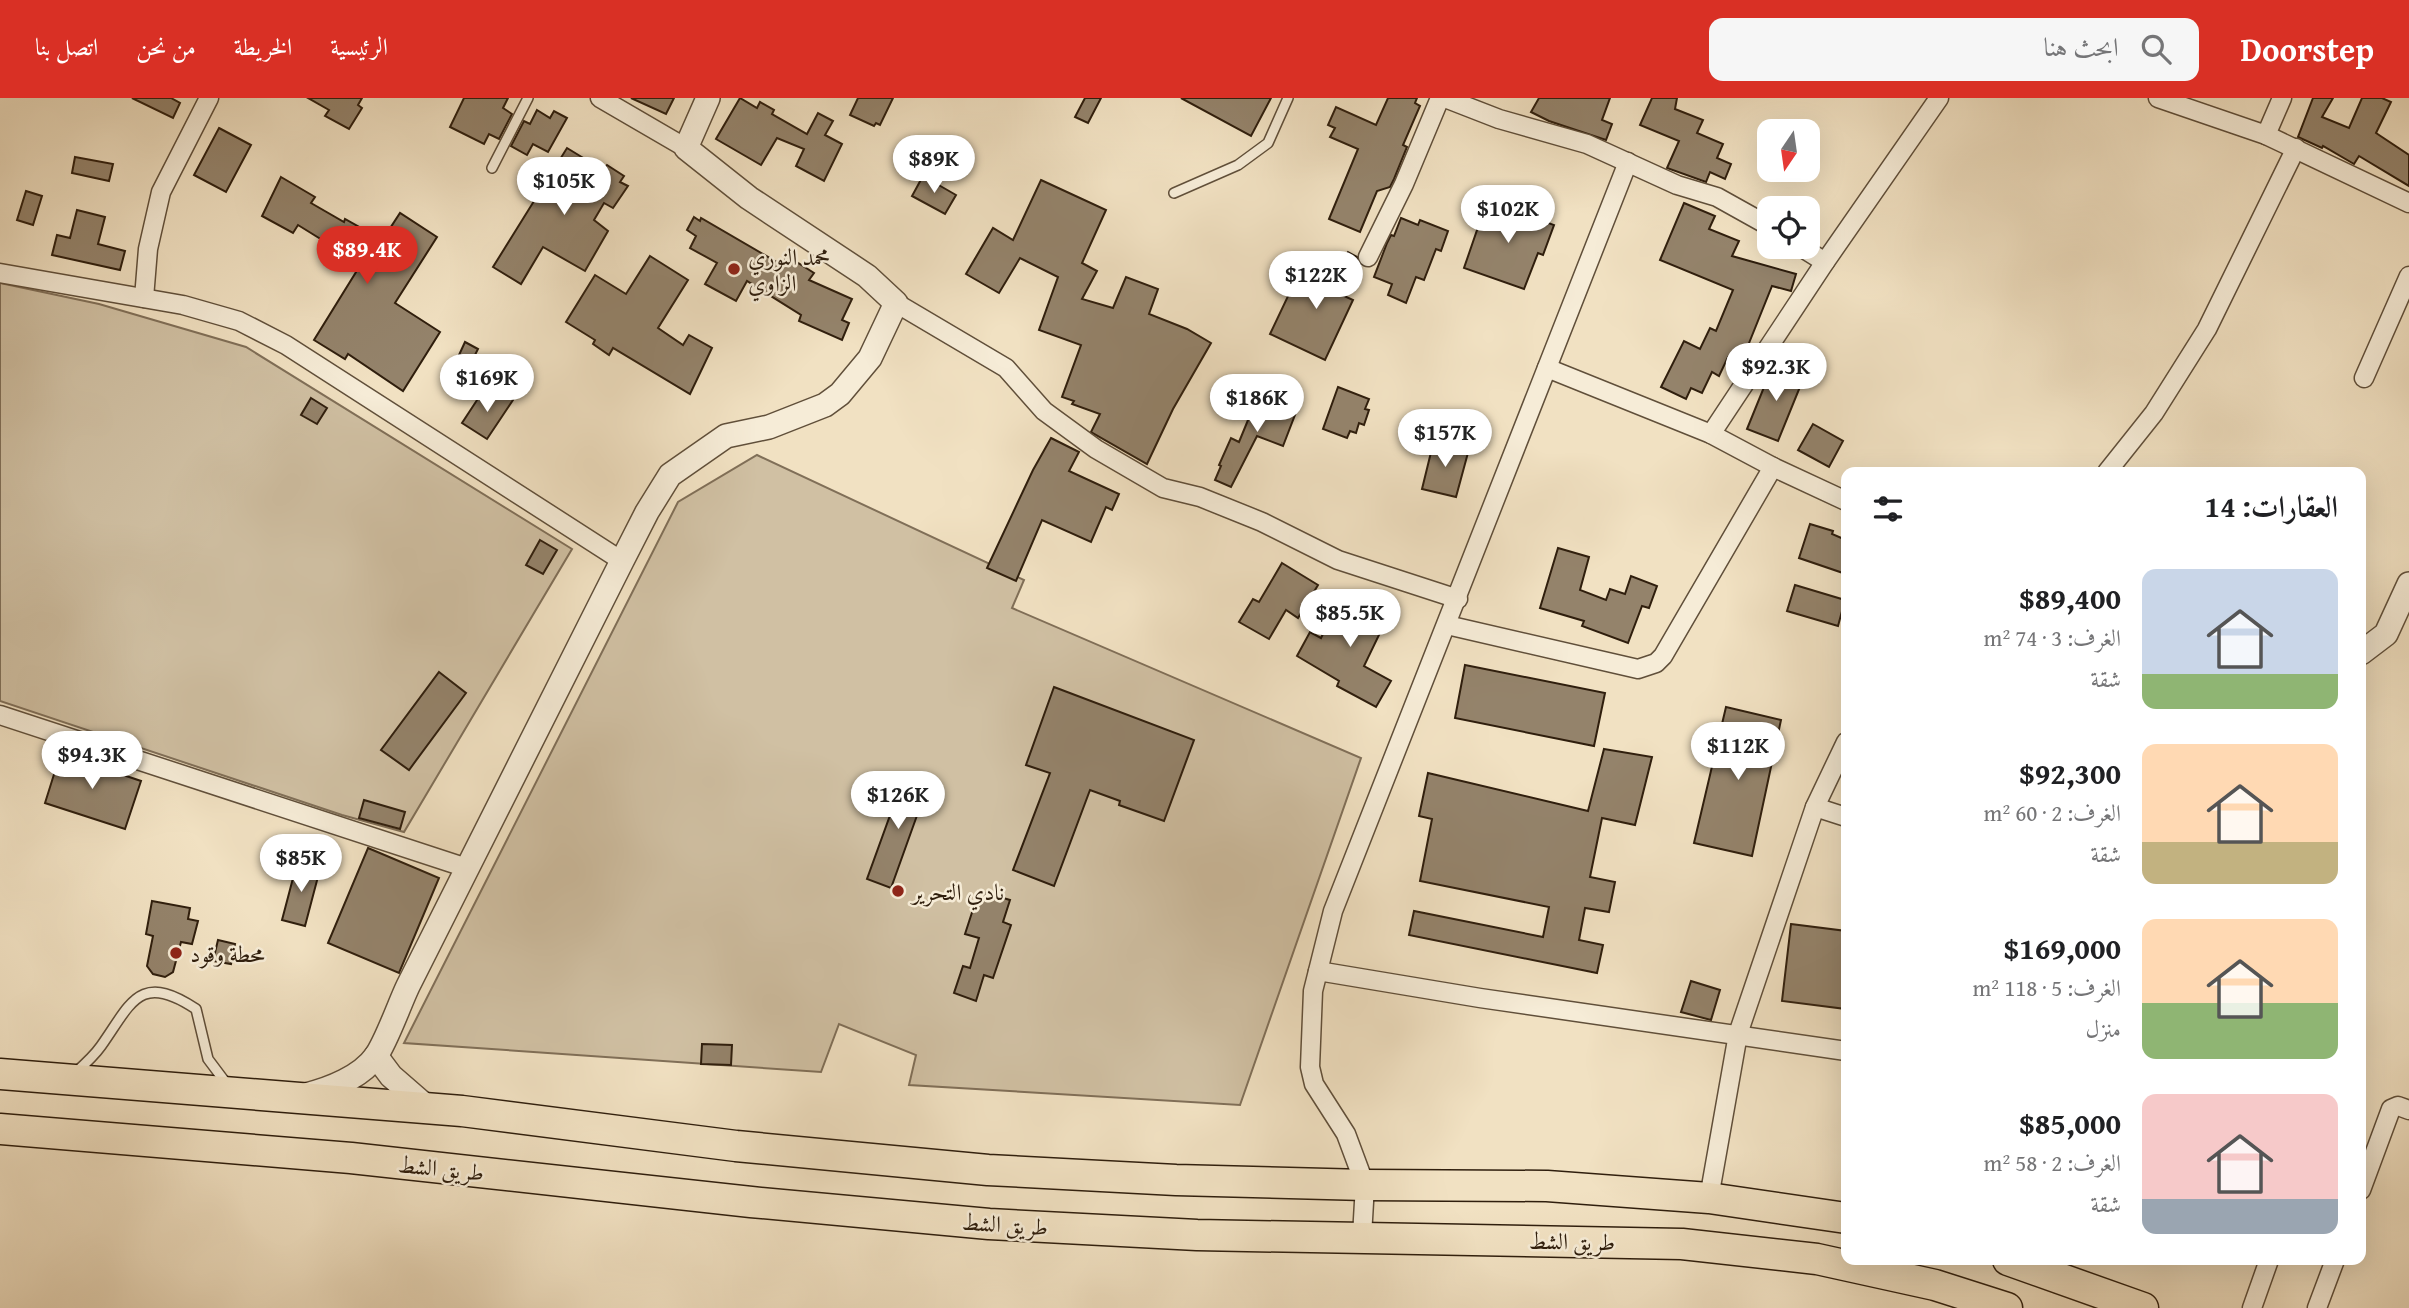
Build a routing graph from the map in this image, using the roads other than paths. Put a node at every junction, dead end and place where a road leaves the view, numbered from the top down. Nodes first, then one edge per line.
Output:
1 (209, 98) edge
2 (528, 98) edge
3 (600, 98) edge
4 (708, 98) edge
5 (1288, 98) edge
6 (1442, 98) edge
7 (1939, 98) edge
8 (2158, 98) edge
9 (2282, 98) edge
10 (2266, 135) junction
11 (686, 148) junction
12 (2295, 148) junction
13 (1628, 162) junction
14 (492, 168) dead end
15 (1174, 193) dead end
16 (2409, 203) edge
17 (1757, 219) edge
18 (1368, 257) dead end
19 (1820, 259) edge
20 (1825, 262) junction
21 (0, 273) edge
22 (2409, 276) edge
23 (144, 298) junction
24 (896, 303) junction
25 (1547, 368) junction
26 (2364, 378) dead end
27 (1711, 434) junction
28 (1773, 467) junction
29 (2111, 467) edge
30 (1841, 499) edge
31 (622, 561) junction
32 (2409, 584) edge
33 (1458, 599) junction
34 (1447, 625) junction
35 (2366, 649) edge
36 (0, 715) edge
37 (1841, 752) edge
38 (1815, 807) junction
39 (1841, 815) edge
40 (467, 868) junction
41 (1318, 971) junction
42 (1738, 1034) junction
43 (1841, 1050) edge
44 (376, 1056) junction
45 (0, 1074) edge
46 (69, 1079) junction
47 (233, 1093) junction
48 (296, 1097) junction
49 (429, 1109) junction
50 (2409, 1110) edge
51 (0, 1129) edge
52 (2366, 1176) edge
53 (1365, 1185) junction
54 (1709, 1198) junction
55 (1841, 1217) edge
56 (1362, 1236) junction
57 (1841, 1264) edge
58 (1844, 1265) edge
59 (2040, 1265) edge
60 (2267, 1265) edge
61 (2333, 1265) edge
62 (2065, 1269) edge
63 (2007, 1308) edge
64 (2143, 1308) edge
65 (2252, 1308) edge
66 (2317, 1308) edge

1 - 23 street
2 - 14 lane
3 - 11 street
4 - 11 street
5 - 15 lane
6 - 13 street
6 - 18 street
7 - 20 street
8 - 10 street
9 - 10 street
10 - 12 street
11 - 24 street
12 - 16 street
12 - 29 street
13 - 17 street
13 - 25 street
19 - 20 street
20 - 27 street
21 - 23 street
22 - 26 street
23 - 31 street
24 - 31 street
24 - 33 street
25 - 27 street
25 - 33 street
27 - 28 street
28 - 30 street
28 - 34 street
31 - 40 street
32 - 35 street
33 - 34 street
34 - 41 street
36 - 40 street
37 - 38 street
38 - 39 street
38 - 42 street
40 - 44 street
41 - 42 street
41 - 53 street
42 - 43 street
42 - 54 street
44 - 48 street
44 - 49 street
45 - 46 highway
46 - 47 highway
46 - 47 lane
47 - 48 highway
48 - 49 highway
49 - 53 highway
50 - 52 street
51 - 56 highway, طريق الشط
53 - 54 highway
53 - 56 street
54 - 55 highway
56 - 57 highway, طريق الشط
58 - 63 highway, طريق الشط
59 - 62 highway
60 - 65 street
61 - 66 street
62 - 64 highway

